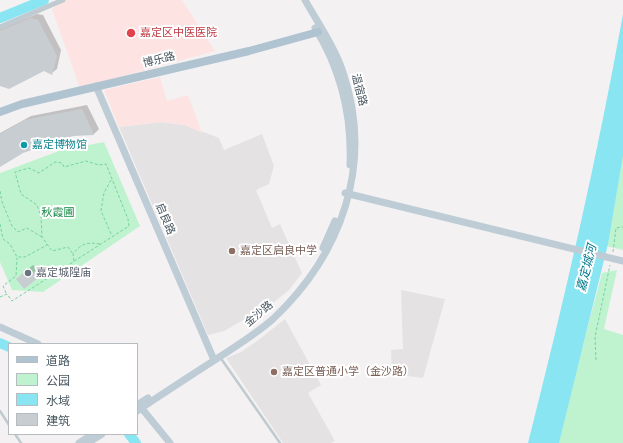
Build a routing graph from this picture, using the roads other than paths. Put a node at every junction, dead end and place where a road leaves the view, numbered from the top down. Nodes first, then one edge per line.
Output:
1 (63, 0) edge
2 (299, 0) edge
3 (304, 0) edge
4 (0, 27) edge
5 (320, 31) junction
6 (96, 86) junction
7 (0, 112) edge
8 (348, 193) junction
9 (623, 261) edge
10 (0, 327) edge
11 (36, 343) edge
12 (216, 358) junction
13 (138, 406) edge
14 (0, 411) edge
15 (8, 423) edge
16 (91, 435) edge
17 (100, 435) edge
18 (79, 443) edge
19 (88, 443) edge
20 (170, 443) edge
21 (280, 443) edge

1 - 4 street
2 - 5 street
3 - 5 street
5 - 6 main road, 博乐路
5 - 8 street, 金沙路
6 - 7 main road, 博乐路
6 - 12 street, 启良路
8 - 9 street
8 - 12 street, 金沙路
10 - 11 street
12 - 13 street, 金沙路
12 - 21 lane
13 - 20 street
14 - 15 lane
16 - 18 street
17 - 19 street

